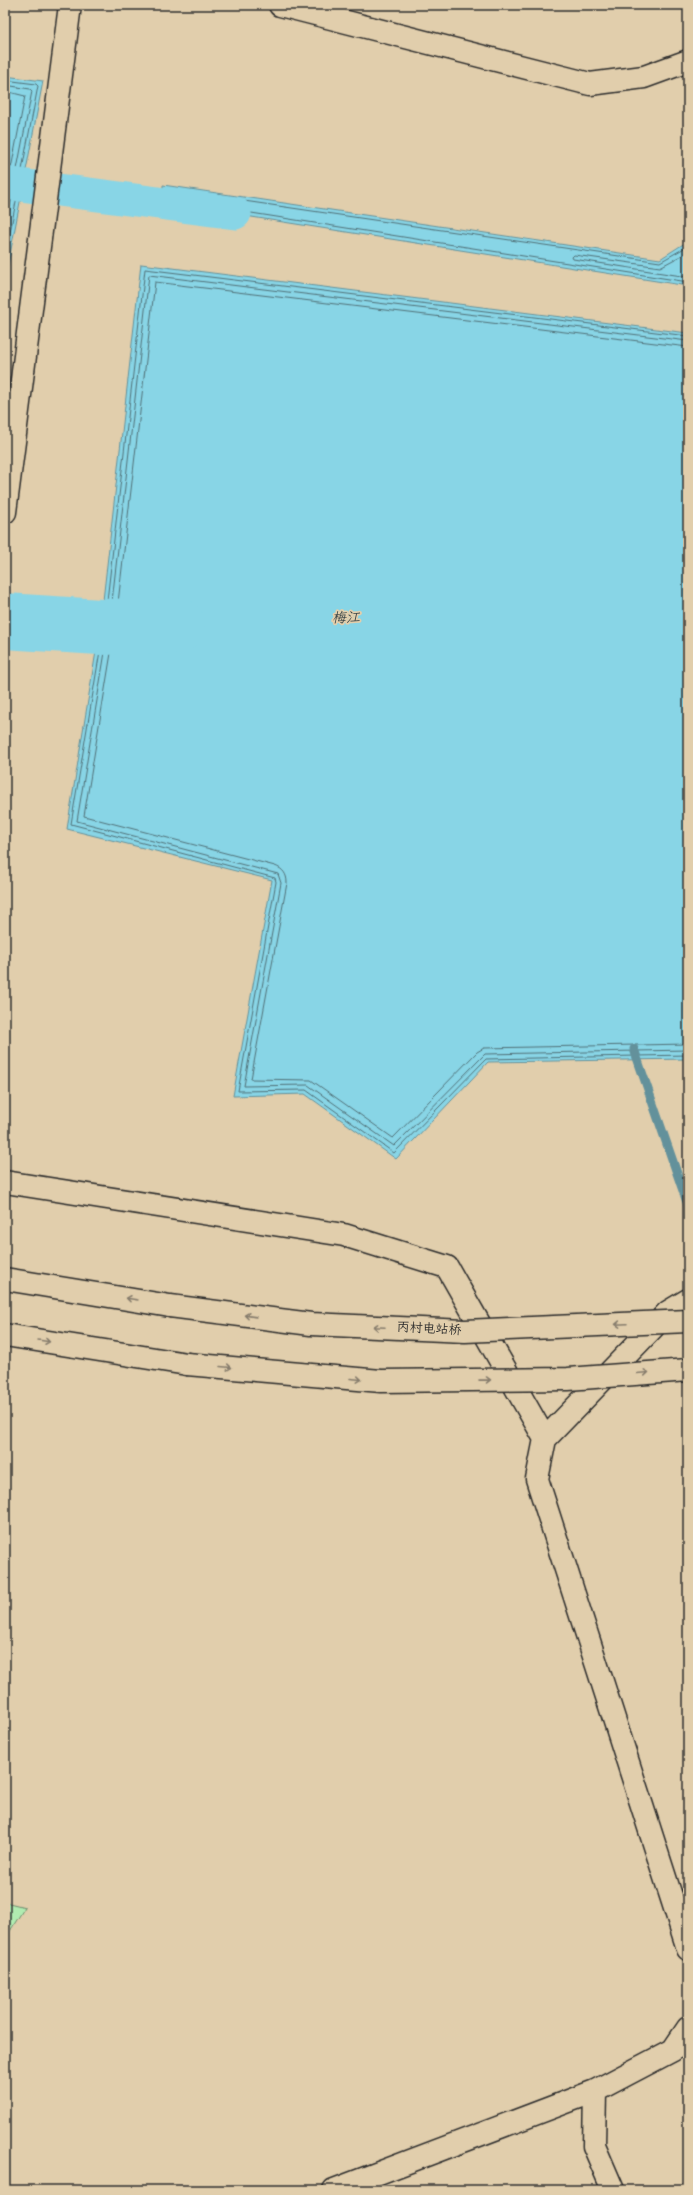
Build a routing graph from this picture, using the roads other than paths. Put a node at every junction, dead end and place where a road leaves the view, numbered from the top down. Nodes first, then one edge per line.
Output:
1 (70, 5) edge
2 (280, 5) edge
3 (688, 61) edge
4 (5, 512) edge
5 (5, 1182) edge
6 (5, 1278) edge
7 (688, 1300) edge
8 (688, 1321) edge
9 (5, 1335) edge
10 (688, 1370) edge
11 (545, 1439) junction
12 (688, 1949) edge
13 (688, 2028) edge
14 (595, 2091) junction
15 (334, 2190) edge
16 (613, 2190) edge

1 - 4 street
2 - 3 street
5 - 11 street
8 -> 6 street, 丙村电站桥, bridge
7 - 11 street
9 -> 10 street, bridge
11 - 12 street
13 - 14 street
14 - 15 street
14 - 16 street

